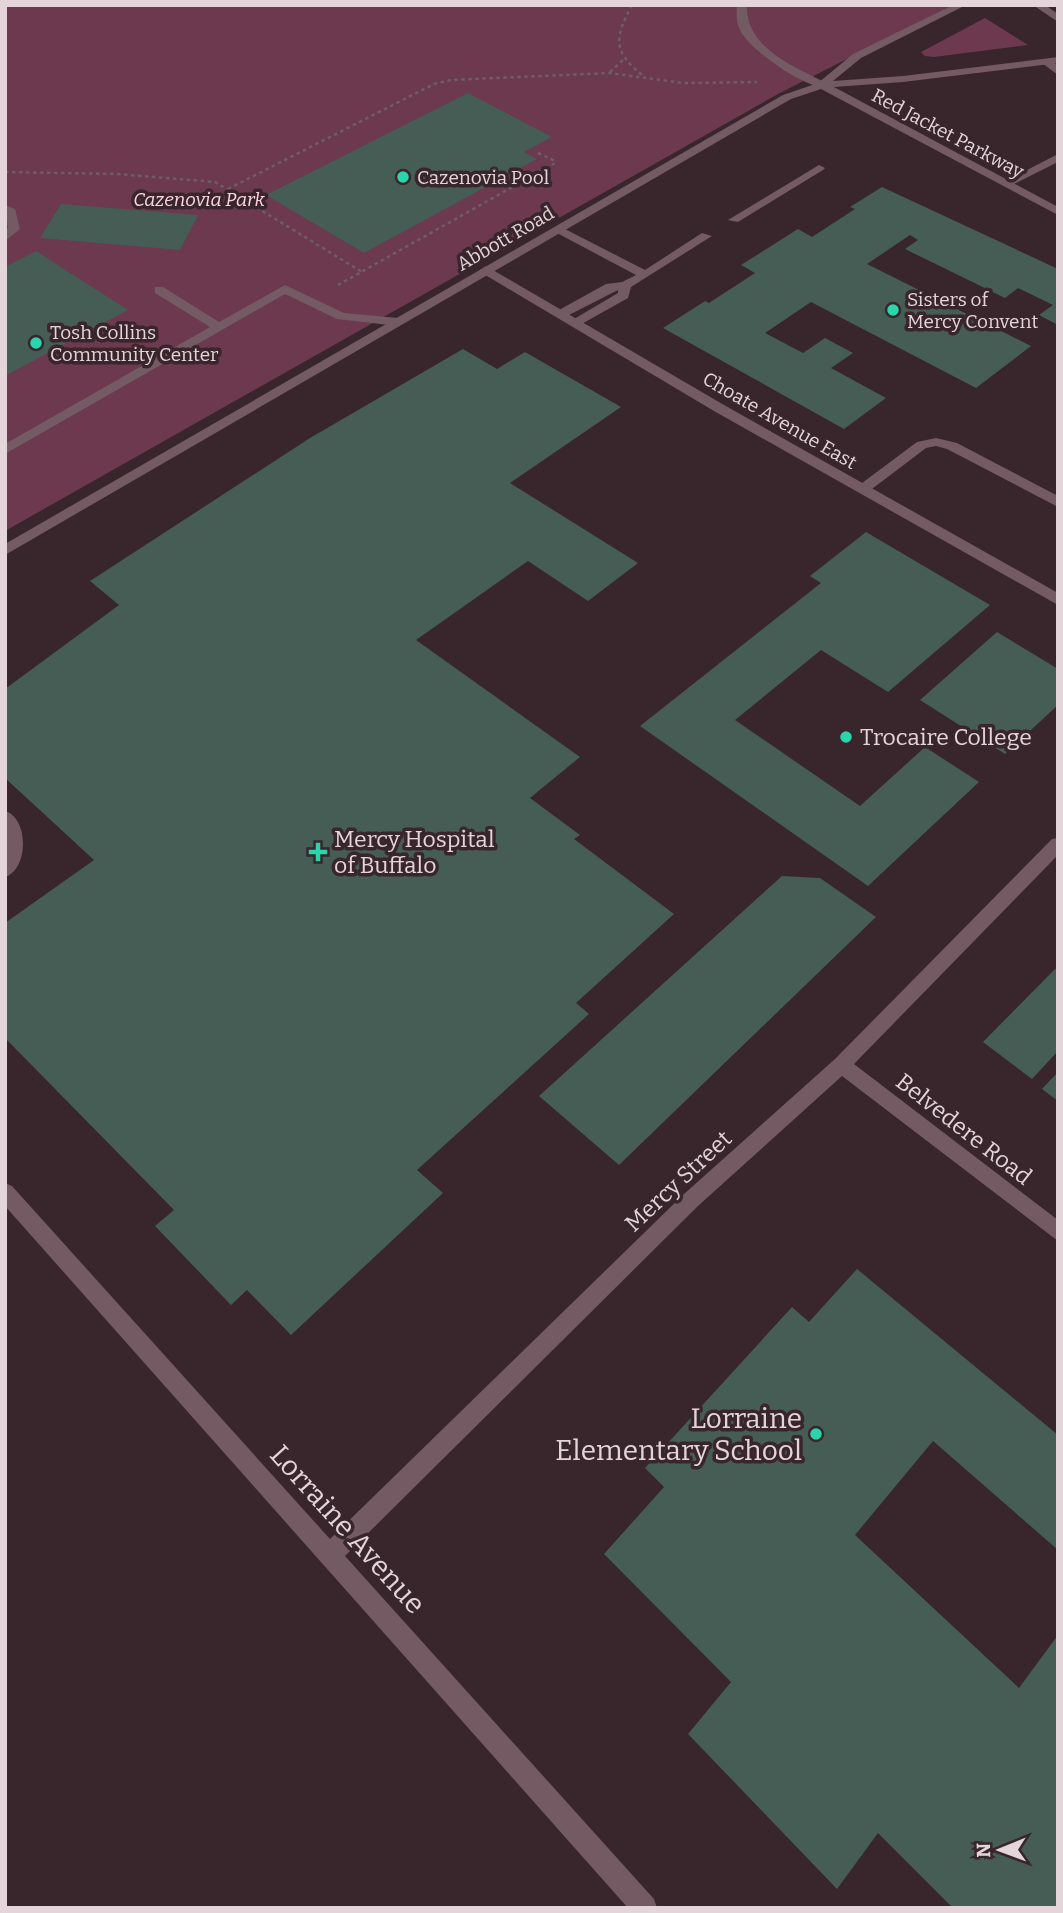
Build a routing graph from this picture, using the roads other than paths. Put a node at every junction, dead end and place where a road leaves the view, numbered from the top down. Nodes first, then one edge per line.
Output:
1 (742, 5) edge
2 (961, 5) edge
3 (1038, 5) edge
4 (1058, 19) edge
5 (1052, 61) edge
6 (1058, 72) edge
7 (822, 85) junction
8 (1058, 157) edge
9 (819, 168) dead end
10 (1006, 184) junction
11 (5, 208) edge
12 (1058, 212) edge
13 (734, 220) dead end
14 (559, 230) junction
15 (706, 236) dead end
16 (5, 238) edge
17 (486, 270) junction
18 (645, 275) junction
19 (625, 285) junction
20 (159, 290) dead end
21 (563, 313) junction
22 (398, 322) junction
23 (578, 322) junction
24 (219, 327) junction
25 (5, 450) edge
26 (863, 489) junction
27 (1058, 502) edge
28 (5, 550) edge
29 (1058, 600) edge
30 (5, 817) edge
31 (1058, 844) edge
32 (5, 870) edge
33 (841, 1065) junction
34 (5, 1192) edge
35 (1058, 1232) edge
36 (331, 1554) junction
37 (645, 1908) edge

1 - 7 street, Red Jacket Parkway
2 - 7 street
3 - 4 street
5 - 6 street
5 - 7 street, Abbott Road
7 - 10 street, Red Jacket Parkway
7 - 14 street, Abbott Road
8 - 10 street
9 - 13 street
10 - 12 street, Red Jacket Parkway
11 - 16 street
14 - 17 street, Abbott Road
14 - 18 street
15 - 18 street
17 - 21 street, Choate Avenue East
17 - 22 street, Abbott Road
18 - 19 street
19 - 21 street
19 - 23 street
20 - 24 street
21 - 23 street, Choate Avenue East
22 - 24 street
22 - 28 street, Abbott Road
23 - 26 street, Choate Avenue East
24 - 25 street
26 - 27 street
26 - 29 street, Choate Avenue East
30 - 32 street
31 - 33 street, Mercy Street
33 - 35 street, Belvedere Road
33 - 36 street, Mercy Street
34 - 36 street, Lorraine Avenue
36 - 37 street, Lorraine Avenue

